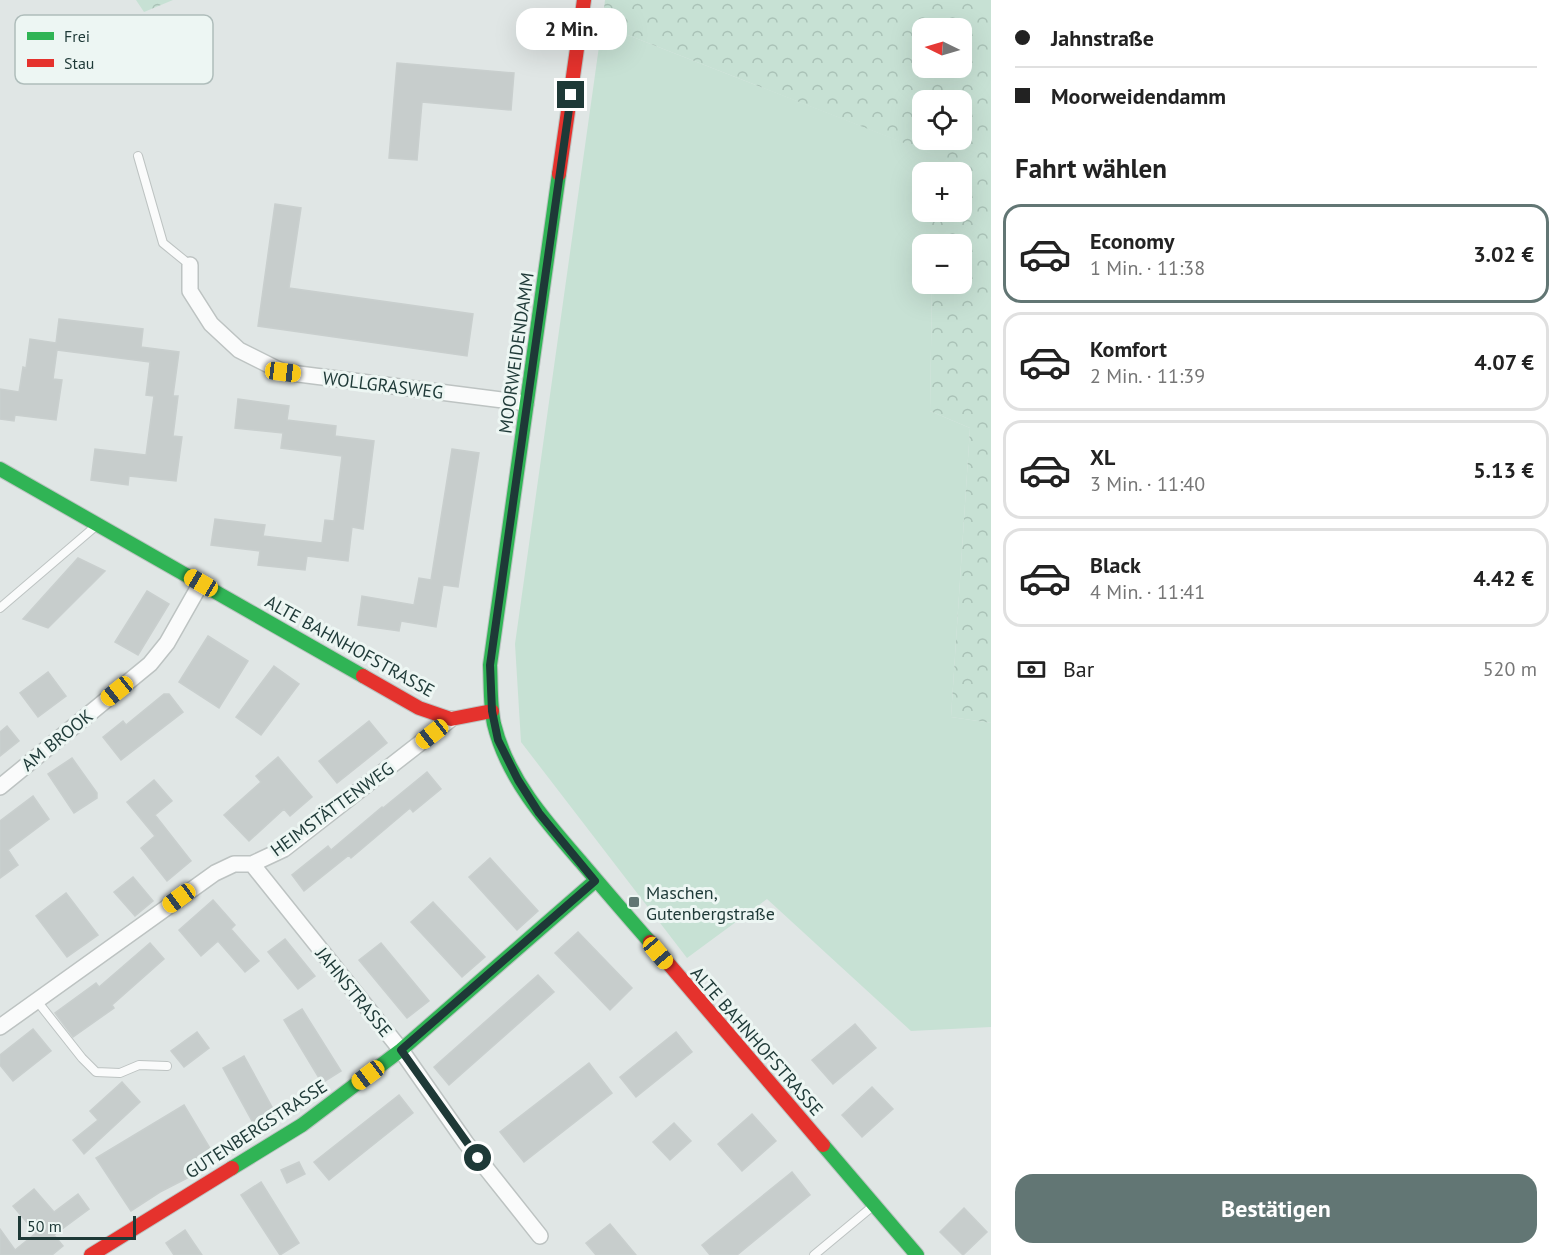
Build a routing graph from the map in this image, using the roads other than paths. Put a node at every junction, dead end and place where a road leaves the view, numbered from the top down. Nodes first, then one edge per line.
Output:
1 (584, 0) edge
2 (138, 156) dead end
3 (190, 265) joint
4 (526, 403) junction
5 (0, 469) edge
6 (98, 524) junction
7 (201, 583) junction
8 (0, 608) edge
9 (492, 711) junction
10 (451, 719) junction
11 (0, 787) edge
12 (252, 864) junction
13 (595, 881) junction
14 (37, 1001) junction
15 (0, 1027) edge
16 (401, 1050) junction
17 (167, 1066) dead end
18 (874, 1205) junction
19 (540, 1236) dead end
20 (91, 1255) edge
21 (814, 1255) edge
22 (917, 1255) edge

1 - 4 street, MOORWEIDENDAMM
2 - 3 lane
3 - 4 street, WOLLGRASWEG
4 - 9 street, MOORWEIDENDAMM
5 - 6 street, ALTE BAHNHOFSTRASSE
6 - 7 street, ALTE BAHNHOFSTRASSE
6 - 8 lane
7 - 10 street, ALTE BAHNHOFSTRASSE
7 - 11 street, AM BROOK
9 - 10 street
9 - 13 street, ALTE BAHNHOFSTRASSE
10 - 12 street, HEIMSTÄTTENWEG
12 - 14 street, HEIMSTÄTTENWEG
12 - 16 street, JAHNSTRASSE
13 - 16 street, GUTENBERGSTRASSE
13 - 18 street, ALTE BAHNHOFSTRASSE
14 - 15 street, HEIMSTÄTTENWEG
14 - 17 lane
16 - 19 street, JAHNSTRASSE
16 - 20 street, GUTENBERGSTRASSE
18 - 21 lane
18 - 22 street, ALTE BAHNHOFSTRASSE

